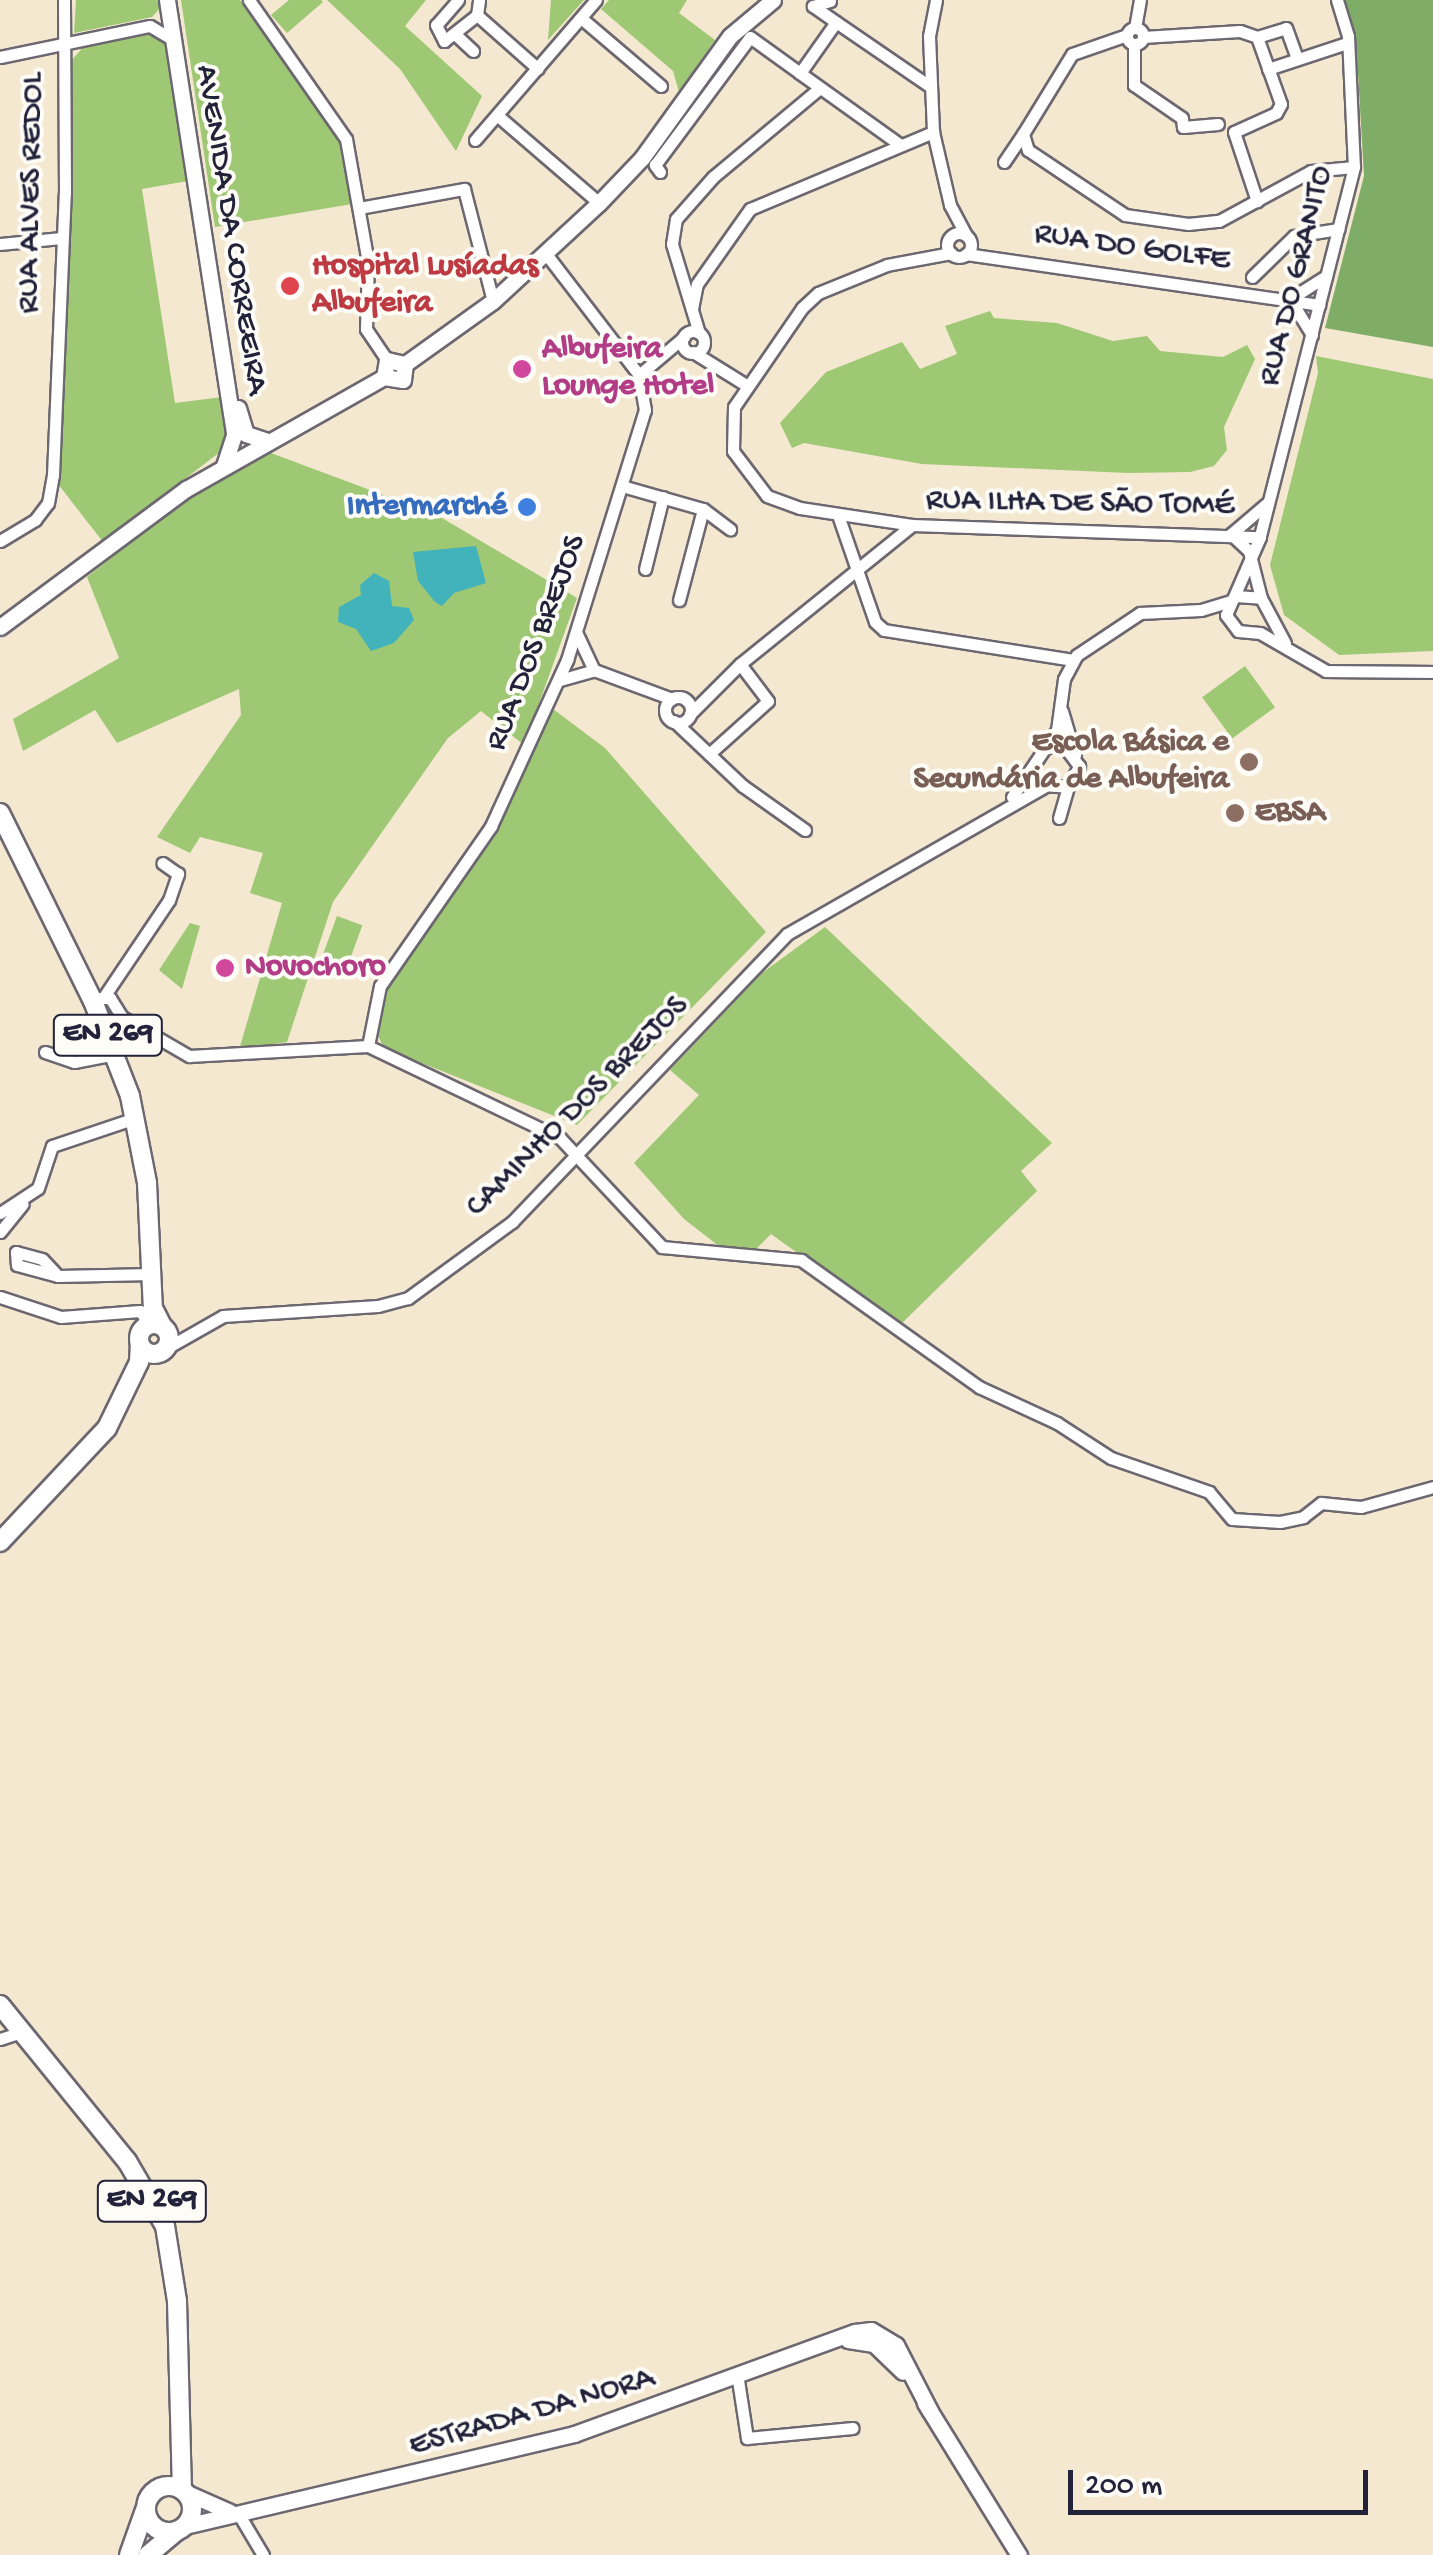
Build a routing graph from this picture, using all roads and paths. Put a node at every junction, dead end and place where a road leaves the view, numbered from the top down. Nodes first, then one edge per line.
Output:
1 (64, 0) edge
2 (249, 0) edge
3 (458, 0) edge
4 (479, 0) edge
5 (596, 0) edge
6 (773, 0) edge
7 (1140, 0) edge
8 (1337, 0) edge
9 (830, 2) edge
10 (931, 4) edge
11 (477, 15) junction
12 (581, 18) junction
13 (167, 19) edge
14 (836, 22) junction
15 (1254, 34) junction
16 (436, 36) junction
17 (456, 36) junction
18 (1135, 36) junction
19 (1347, 43) junction
20 (423, 44) dead end
21 (62, 46) junction
22 (473, 51) dead end
23 (0, 57) edge
24 (1297, 58) junction
25 (538, 69) junction
26 (1268, 69) junction
27 (800, 73) junction
28 (661, 86) dead end
29 (931, 87) junction
30 (820, 88) junction
31 (498, 116) junction
32 (1218, 124) dead end
33 (933, 132) junction
34 (1023, 134) junction
35 (475, 140) dead end
36 (899, 144) junction
37 (1004, 162) dead end
38 (1354, 166) junction
39 (660, 172) dead end
40 (1257, 200) junction
41 (599, 203) junction
42 (950, 205) junction
43 (358, 208) junction
44 (1338, 229) junction
45 (62, 238) junction
46 (0, 244) edge
47 (967, 244) junction
48 (949, 245) junction
49 (546, 254) junction
50 (1326, 276) junction
51 (1252, 277) dead end
52 (683, 280) junction
53 (699, 281) junction
54 (1290, 299) junction
55 (493, 301) junction
56 (1319, 305) junction
57 (692, 310) junction
58 (1312, 335) junction
59 (694, 336) junction
60 (671, 344) junction
61 (690, 352) junction
62 (714, 364) junction
63 (386, 368) junction
64 (639, 375) junction
65 (746, 385) junction
66 (268, 440) junction
67 (224, 466) junction
68 (622, 486) junction
69 (663, 496) junction
70 (1270, 500) junction
71 (702, 509) junction
72 (838, 515) junction
73 (912, 525) junction
74 (730, 529) dead end
75 (1231, 534) junction
76 (1260, 537) junction
77 (0, 542) edge
78 (1252, 563) junction
79 (645, 569) dead end
80 (857, 569) junction
81 (1261, 598) junction
82 (1231, 599) junction
83 (679, 600) dead end
84 (1201, 610) junction
85 (1267, 611) junction
86 (1228, 620) junction
87 (0, 627) edge
88 (577, 632) junction
89 (1252, 632) junction
90 (1298, 657) junction
91 (567, 660) junction
92 (1072, 660) junction
93 (740, 664) junction
94 (587, 667) junction
95 (1433, 672) edge
96 (627, 683) junction
97 (556, 685) junction
98 (715, 686) junction
99 (678, 698) junction
100 (1062, 709) junction
101 (690, 714) junction
102 (671, 718) junction
103 (1044, 747) junction
104 (710, 754) junction
105 (1075, 754) junction
106 (1032, 769) junction
107 (1068, 787) junction
108 (1047, 789) junction
109 (1002, 807) junction
110 (0, 813) edge
111 (805, 830) dead end
112 (162, 863) dead end
113 (99, 998) junction
114 (122, 1017) junction
115 (108, 1034) junction
116 (368, 1046) junction
117 (45, 1052) dead end
118 (115, 1054) junction
119 (135, 1118) junction
120 (574, 1156) junction
121 (24, 1202) junction
122 (0, 1213) edge
123 (0, 1232) edge
124 (152, 1275) junction
125 (58, 1276) dead end
126 (0, 1298) edge
127 (159, 1336) junction
128 (1433, 1487) edge
129 (0, 1542) edge
130 (0, 2005) edge
131 (22, 2032) junction
132 (0, 2039) edge
133 (738, 2380) junction
134 (853, 2428) dead end
135 (177, 2446) junction
136 (183, 2491) junction
137 (147, 2502) junction
138 (238, 2514) junction
139 (181, 2529) junction
140 (130, 2555) edge
141 (148, 2555) edge
142 (262, 2555) edge
143 (1018, 2555) edge

1 - 21 street, RUA ALVES REDOL
2 - 43 street
3 - 16 street
4 - 11 street
5 - 12 street
6 - 41 main road
7 - 18 street
8 - 19 street, RUA DO GRANITO
9 - 14 street
10 - 29 street
11 - 17 street
11 - 25 street
12 - 25 street
12 - 28 street
13 - 21 street
13 - 66 main road, AVENIDA DA CORREEIRA
13 - 67 main road, AVENIDA DA CORREEIRA
14 - 27 street
14 - 29 street
15 - 18 street
15 - 24 street
15 - 26 street
16 - 17 street
16 - 20 street
17 - 22 street
18 - 32 street
18 - 34 street
19 - 24 street
19 - 38 street, RUA DO GRANITO
21 - 23 street
21 - 45 street, RUA ALVES REDOL
24 - 26 street
25 - 31 street
26 - 40 street
27 - 30 street
27 - 39 street
29 - 33 street
30 - 36 street
30 - 52 street
31 - 35 street
31 - 41 street
33 - 36 street
33 - 42 street
34 - 37 street
34 - 40 street
36 - 53 street
38 - 40 street
38 - 44 street, RUA DO GRANITO
41 - 49 main road
42 - 47 street
42 - 48 street
43 - 55 street
43 - 63 street
44 - 50 street, RUA DO GRANITO
44 - 51 street
45 - 46 street
45 - 77 street, RUA ALVES REDOL
47 - 48 street, RUA DO GOLFE
47 - 48 street, RUA DO GOLFE
47 - 54 street, RUA DO GOLFE
48 - 65 street
49 - 55 main road
49 - 64 street
50 - 54 street
50 - 56 street, RUA DO GRANITO
52 - 53 street
52 - 57 street
53 - 57 street
54 - 56 street, RUA DO GOLFE
54 - 58 street
55 - 63 main road
56 - 58 street, RUA DO GRANITO
57 - 59 street
58 - 70 street, RUA DO GRANITO
59 - 60 street
59 - 61 street
59 - 61 street
59 - 62 street
60 - 61 street
60 - 64 street
61 - 62 street
62 - 65 street
63 - 66 main road
64 - 68 street, RUA DOS BREJOS
65 - 72 street
66 - 67 main road
67 - 87 main road
68 - 69 street
68 - 88 street, RUA DOS BREJOS
69 - 71 street
69 - 79 street
70 - 75 street
70 - 76 street, RUA DO GRANITO
71 - 74 street
71 - 83 street
72 - 73 street
72 - 80 street
73 - 75 street, RUA ILHA DE SÃO TOMÉ
73 - 80 street, RUA ILHA DE SÃO TOMÉ
75 - 76 street, RUA ILHA DE SÃO TOMÉ
75 - 78 street
76 - 78 street, RUA DO GRANITO
78 - 81 street
78 - 82 street, RUA DO GRANITO
80 - 92 street
80 - 93 street, RUA ILHA DE SÃO TOMÉ
81 - 82 street
81 - 85 street
82 - 84 street
82 - 86 street
84 - 86 street
84 - 92 street
85 - 89 street
85 - 90 street
86 - 89 street
88 - 91 street, RUA DOS BREJOS
88 - 94 street
89 - 90 street
90 - 95 street
91 - 94 street
91 - 97 street, RUA DOS BREJOS
92 - 100 street
93 - 98 street, RUA ILHA DE SÃO TOMÉ
93 - 104 street
94 - 96 street
94 - 97 street
96 - 99 street
96 - 102 street
97 - 116 street, RUA DOS BREJOS
98 - 99 street, RUA ILHA DE SÃO TOMÉ
98 - 101 street, RUA ILHA DE SÃO TOMÉ
99 - 101 street
99 - 102 street
100 - 103 street
100 - 105 street
101 - 102 street, RUA ILHA DE SÃO TOMÉ
102 - 104 street
103 - 105 street
103 - 106 street
104 - 111 street
105 - 107 street
106 - 108 street
106 - 109 street
107 - 108 street
107 - 108 street
108 - 109 street
109 - 120 street, CAMINHO DOS BREJOS
110 - 113 main road, EN 269
112 - 113 street
113 - 114 street
113 - 115 main road, EN 269
114 - 115 street
114 - 116 street
115 - 118 main road, EN 269
116 - 120 street
117 - 118 street
118 - 119 main road, EN 269
119 - 121 street
119 - 124 main road, EN 269
120 - 127 street, CAMINHO DOS BREJOS
120 - 128 street
121 - 122 street
121 - 123 street
124 - 125 street
124 - 127 main road, EN 269
126 - 127 street
127 - 129 main road, EN 269
130 - 131 main road, EN 269
131 - 132 street
131 - 135 main road, EN 269
133 - 134 street
133 - 138 main road, ESTRADA DA NORA
133 - 143 main road, ESTRADA DA NORA
135 - 136 main road, EN 269
135 - 137 main road, EN 269
136 - 137 main road
136 - 138 main road
136 - 139 main road, EN 269
137 - 139 main road
137 - 140 main road, EN 269
138 - 139 main road, ESTRADA DA NORA
138 - 142 street
139 - 141 main road

